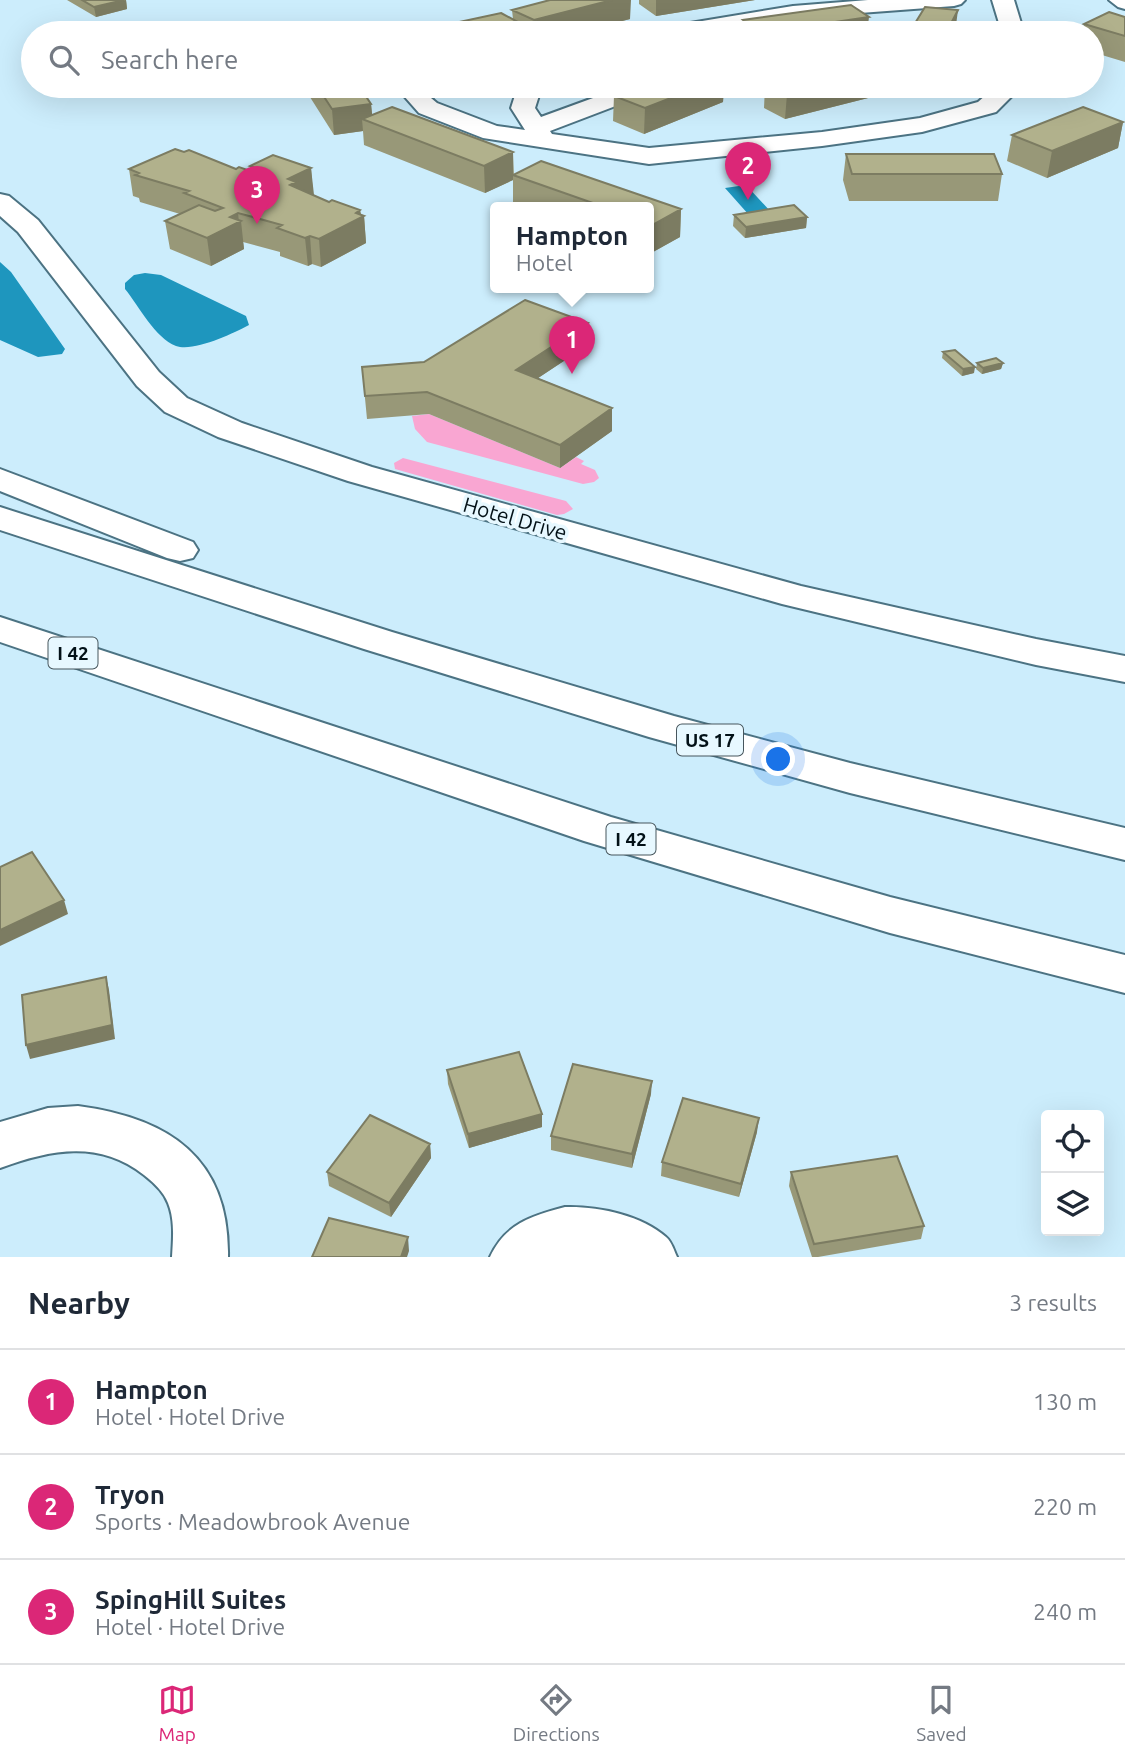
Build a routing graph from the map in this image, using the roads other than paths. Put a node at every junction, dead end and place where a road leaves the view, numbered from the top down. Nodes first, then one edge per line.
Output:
1 (954, 0) edge
2 (1003, 0) edge
3 (1120, 0) edge
4 (1125, 3) edge
5 (741, 21) edge
6 (1009, 21) edge
7 (418, 98) edge
8 (526, 98) edge
9 (620, 98) edge
10 (997, 98) edge
11 (540, 133) junction
12 (0, 202) edge
13 (0, 479) edge
14 (0, 518) edge
15 (314, 610) junction
16 (0, 629) edge
17 (0, 650) edge
18 (1125, 669) edge
19 (139, 682) junction
20 (1125, 844) edge
21 (1125, 974) edge
22 (0, 1145) edge
23 (200, 1257) edge
24 (518, 1257) edge
25 (649, 1257) edge

1 - 5 main road
2 - 6 main road
3 - 4 main road
7 - 11 main road
8 - 11 main road
9 - 11 main road
10 - 11 main road
12 - 18 main road, Hotel Drive
13 - 15 main road
14 - 15 main road, US 17
15 - 20 main road, US 17
16 - 19 main road, I 42
17 - 19 main road
19 - 21 main road, I 42
22 - 23 main road
24 - 25 main road

